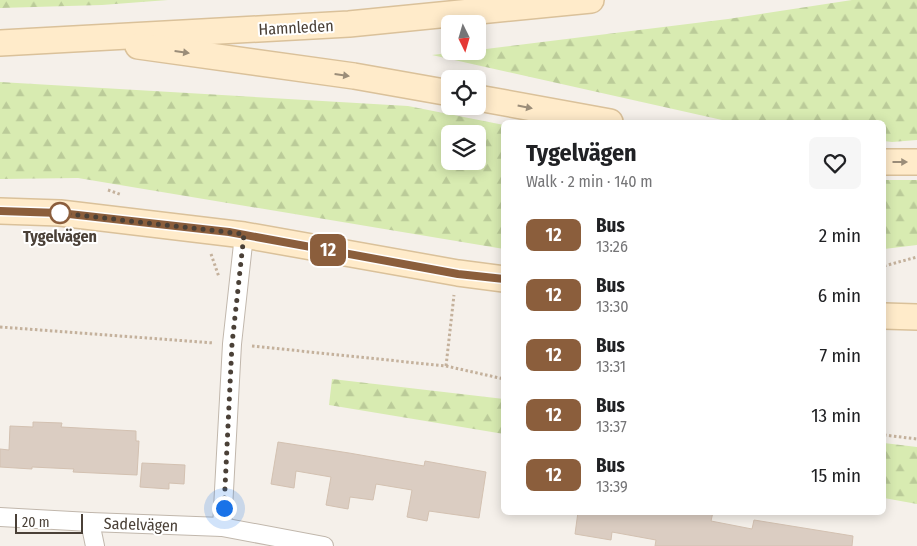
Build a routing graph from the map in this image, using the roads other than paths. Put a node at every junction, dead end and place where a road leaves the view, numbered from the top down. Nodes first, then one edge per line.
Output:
1 (588, 0) edge
2 (81, 38) junction
3 (0, 42) edge
4 (441, 91) edge
5 (486, 99) edge
6 (599, 120) edge
7 (886, 162) edge
8 (917, 162) edge
9 (0, 211) edge
10 (244, 234) junction
11 (501, 279) edge
12 (886, 316) edge
13 (917, 317) edge
14 (0, 517) edge
15 (90, 522) junction
16 (222, 526) junction
17 (95, 546) edge
18 (324, 546) edge

1 - 2 main road, Hamnleden
2 - 3 main road, Hamnleden
2 -> 4 main road
5 -> 6 main road
7 -> 8 main road
9 - 10 main road
10 - 11 main road
10 - 16 street
12 - 13 main road
14 - 15 street, Sadelvägen
15 - 16 street, Sadelvägen
15 - 17 street
16 - 18 street, Sadelvägen

